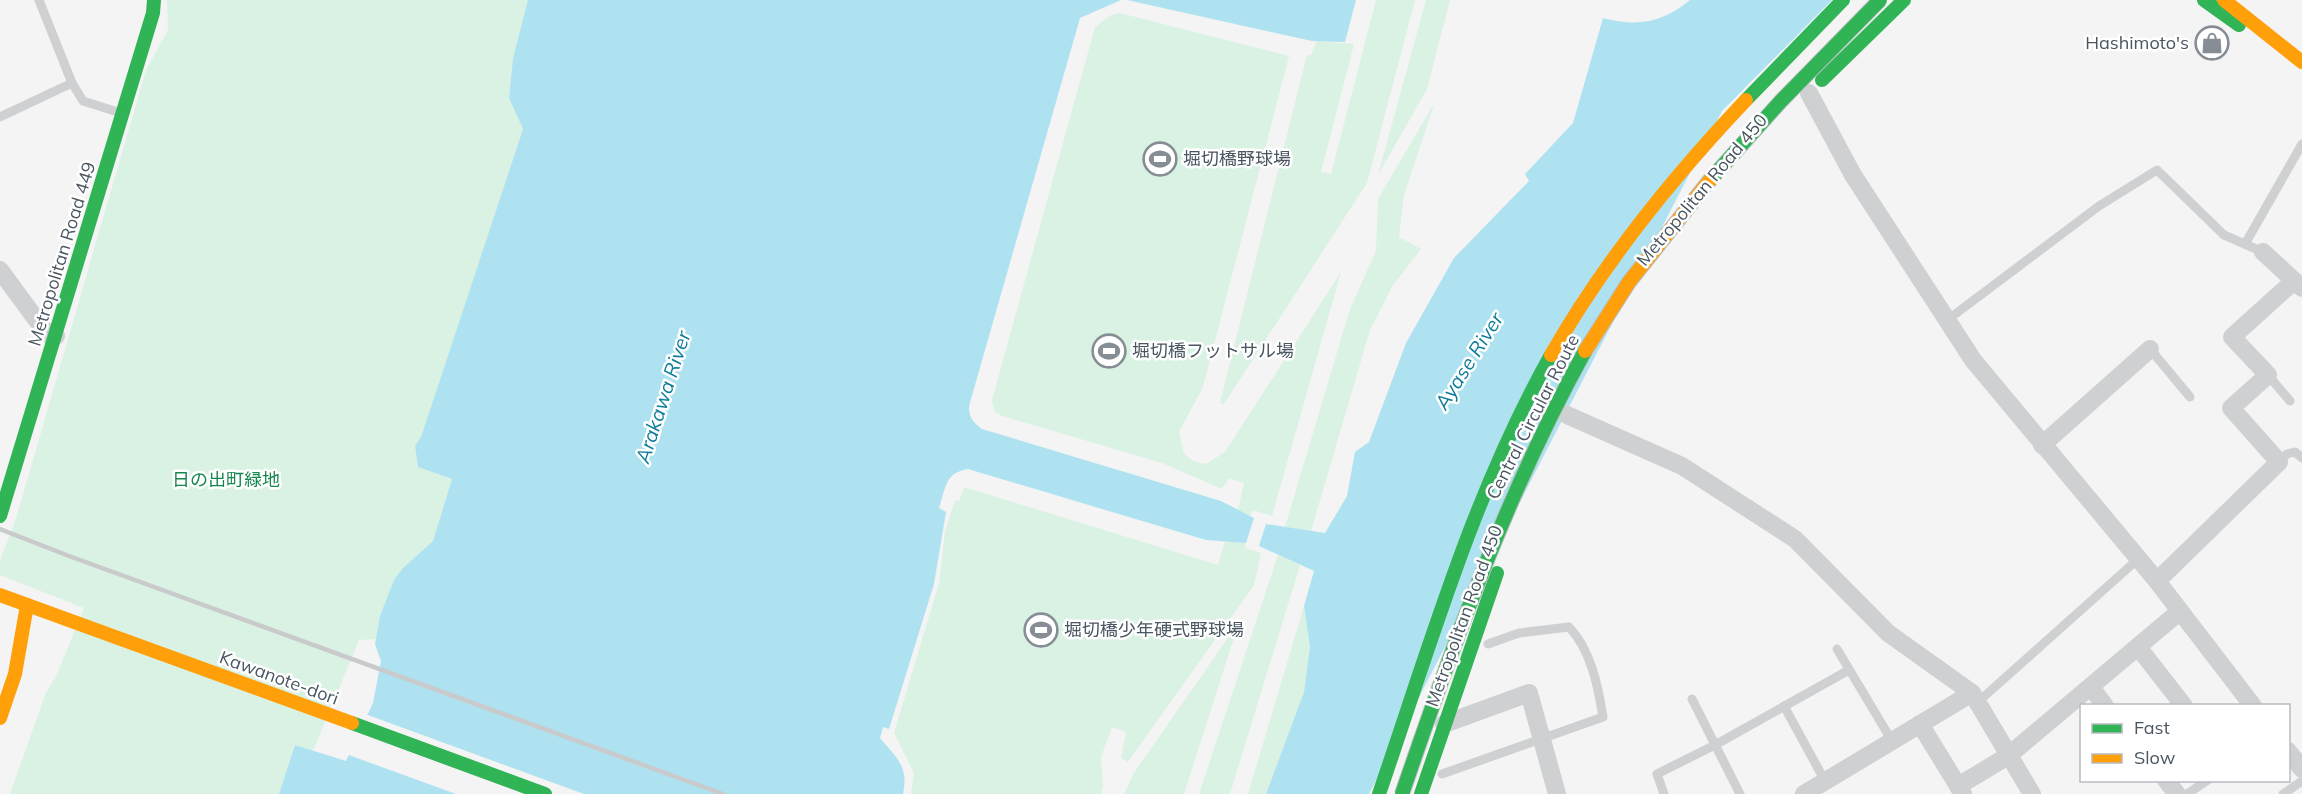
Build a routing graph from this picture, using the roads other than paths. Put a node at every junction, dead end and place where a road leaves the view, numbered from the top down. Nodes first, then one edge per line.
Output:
1 (39, 0) edge
2 (1843, 0) edge
3 (1880, 0) edge
4 (1893, 0) edge
5 (1904, 0) edge
6 (2204, 0) edge
7 (2224, 0) edge
8 (2241, 0) edge
9 (155, 2) edge
10 (1875, 27) junction
11 (2302, 46) edge
12 (2302, 62) edge
13 (1807, 74) junction
14 (2302, 78) edge
15 (72, 83) junction
16 (1800, 97) junction
17 (123, 114) junction
18 (0, 117) edge
19 (2302, 144) edge
20 (1714, 199) dead end
21 (2245, 244) junction
22 (2263, 252) joint
23 (0, 270) edge
24 (1650, 278) dead end
25 (2298, 285) edge
26 (1946, 321) junction
27 (56, 336) junction
28 (2150, 349) joint
29 (2268, 375) junction
30 (1577, 397) dead end
31 (2190, 397) dead end
32 (2290, 401) dead end
33 (1567, 415) junction
34 (2042, 445) junction
35 (2302, 458) edge
36 (2279, 462) junction
37 (5, 487) edge
38 (0, 516) edge
39 (2137, 560) junction
40 (2157, 581) junction
41 (0, 595) edge
42 (27, 605) junction
43 (2179, 612) junction
44 (16, 618) junction
45 (39, 627) dead end
46 (1488, 644) dead end
47 (2138, 647) junction
48 (1837, 649) dead end
49 (1849, 670) junction
50 (2091, 687) junction
51 (1976, 697) junction
52 (1692, 699) dead end
53 (2104, 704) edge
54 (2183, 704) edge
55 (2252, 704) edge
56 (1784, 706) junction
57 (0, 718) edge
58 (1444, 724) junction
59 (1920, 724) junction
60 (1542, 738) junction
61 (1892, 741) junction
62 (1715, 745) junction
63 (2290, 752) edge
64 (1393, 755) junction
65 (2008, 756) junction
66 (2302, 769) edge
67 (1442, 774) dead end
68 (1825, 781) junction
69 (2168, 782) edge
70 (2205, 782) edge
71 (2302, 782) edge
72 (1961, 790) edge
73 (545, 794) edge
74 (1379, 794) edge
75 (1402, 794) edge
76 (1420, 794) edge
77 (1557, 794) edge
78 (1664, 794) edge
79 (1740, 794) edge
80 (1804, 794) edge
81 (2032, 794) edge
82 (2177, 794) edge
83 (2187, 794) edge
84 (2283, 794) edge

1 - 15 lane
2 - 64 main road, Central Circular Route
3 - 13 main road, Central Circular Route, bridge
4 - 13 main road, bridge
5 - 10 main road
6 - 14 main road
7 - 12 main road
8 - 11 main road
9 - 17 main road, Metropolitan Road 449
10 - 16 main road
10 - 16 main road
13 - 75 main road, Central Circular Route, bridge
15 - 17 lane
15 - 18 lane
16 - 26 street
16 - 64 main road, bridge
17 - 27 main road, Metropolitan Road 449
19 - 21 lane
20 - 24 main road, Metropolitan Road 450
21 - 22 lane
21 - 26 lane
22 - 25 street
23 - 27 street
25 - 29 street
26 - 34 street
27 - 37 main road, Metropolitan Road 449
28 - 31 lane
28 - 34 street
29 - 32 lane
29 - 36 street
30 - 33 main road, Metropolitan Road 450
33 - 51 street
33 - 58 main road, Metropolitan Road 450
34 - 39 street
35 - 36 lane
36 - 40 street
37 - 38 main road, Metropolitan Road 449
39 - 40 street
39 - 51 lane
40 - 43 street
41 - 42 main road, Kawanote-dori
42 - 44 main road
42 - 73 main road, Kawanote-dori
43 - 47 street
43 - 55 street
44 - 45 main road
44 - 57 main road
46 - 60 lane
47 - 50 street
47 - 54 street
48 - 49 lane
49 - 56 lane
49 - 61 lane
50 - 53 street
50 - 65 street
51 - 59 street
51 - 65 street
52 - 62 lane
56 - 62 lane
56 - 68 lane
58 - 60 street
58 - 76 main road, Metropolitan Road 450
59 - 61 street
59 - 72 street
60 - 67 lane
60 - 77 street
61 - 68 street
62 - 78 lane
62 - 79 lane
63 - 66 street
64 - 74 main road, Central Circular Route
65 - 72 street
65 - 81 street
68 - 80 street
69 - 82 street
70 - 83 lane
71 - 84 lane

